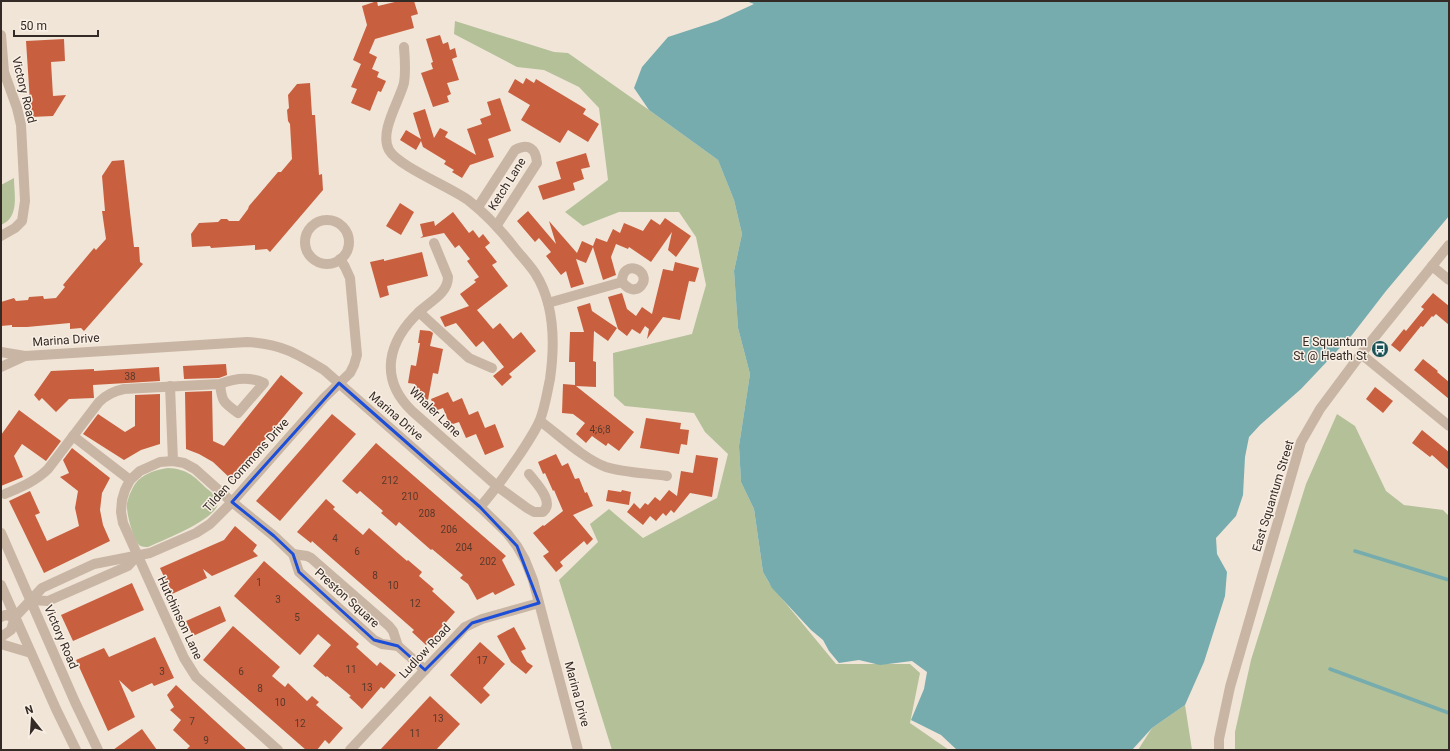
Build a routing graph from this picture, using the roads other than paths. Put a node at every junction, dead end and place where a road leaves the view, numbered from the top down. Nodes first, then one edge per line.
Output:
1 (1, 35) edge
2 (404, 47) dead end
3 (478, 207) junction
4 (497, 225) junction
5 (1, 236) edge
6 (434, 243) dead end
7 (1449, 245) edge
8 (340, 259) junction
9 (1432, 266) junction
10 (1449, 280) edge
11 (622, 282) dead end
12 (548, 303) junction
13 (419, 312) junction
14 (1, 352) edge
15 (1361, 354) junction
16 (25, 356) junction
17 (1, 367) edge
18 (492, 368) dead end
19 (339, 383) junction
20 (220, 384) dead end
21 (170, 386) junction
22 (540, 421) junction
23 (1449, 426) edge
24 (73, 436) junction
25 (173, 461) junction
26 (530, 474) dead end
27 (667, 476) dead end
28 (130, 480) junction
29 (498, 487) junction
30 (5, 494) dead end
31 (232, 502) junction
32 (480, 507) junction
33 (1, 533) edge
34 (293, 554) junction
35 (137, 556) junction
36 (1, 585) edge
37 (31, 600) junction
38 (539, 603) junction
39 (1, 617) edge
40 (15, 617) junction
41 (1, 637) edge
42 (1, 644) edge
43 (398, 646) junction
44 (31, 653) junction
45 (425, 670) junction
46 (266, 746) edge
47 (76, 750) edge
48 (98, 750) edge
49 (278, 750) edge
50 (350, 750) edge
51 (578, 750) edge
52 (1219, 750) edge

1 - 5 street, Victory Road
2 - 3 street
3 - 4 street
3 - 4 street, Ketch Lane
4 - 12 street
6 - 13 street, Whaler Lane
7 - 9 street, East Squantum Street
8 - 8 street
8 - 19 street, Tilden Commons Drive
9 - 10 street
9 - 15 street, East Squantum Street
11 - 12 street
12 - 22 street
13 - 18 street
13 - 29 street, Whaler Lane
14 - 16 street, Marina Drive
15 - 23 street
15 - 52 street, East Squantum Street
16 - 17 street, Marina Drive
16 - 19 street, Marina Drive
19 - 31 street, Tilden Commons Drive
19 - 32 street, Marina Drive
20 - 21 street
21 - 24 street
21 - 25 street
22 - 27 street
22 - 29 street
24 - 28 street
24 - 30 street
25 - 28 street
25 - 31 street
26 - 29 street, Whaler Lane
28 - 35 street
29 - 32 street
31 - 34 street, Preston Square
31 - 35 street, Tilden Commons Drive
32 - 38 street, Marina Drive
33 - 37 street, Victory Road
34 - 43 street, Preston Square
34 - 43 street, Preston Square
35 - 37 street, Tilden Commons Drive
35 - 37 street, Tilden Commons Drive
35 - 46 street, Hutchinson Lane
36 - 40 street
37 - 40 street
37 - 48 street, Victory Road
38 - 45 street, Ludlow Road
38 - 51 street, Marina Drive
39 - 40 street
40 - 41 street
40 - 44 street
42 - 44 street
43 - 45 street, Preston Square
44 - 47 street
45 - 50 street, Ludlow Road
46 - 49 street, Hutchinson Lane

